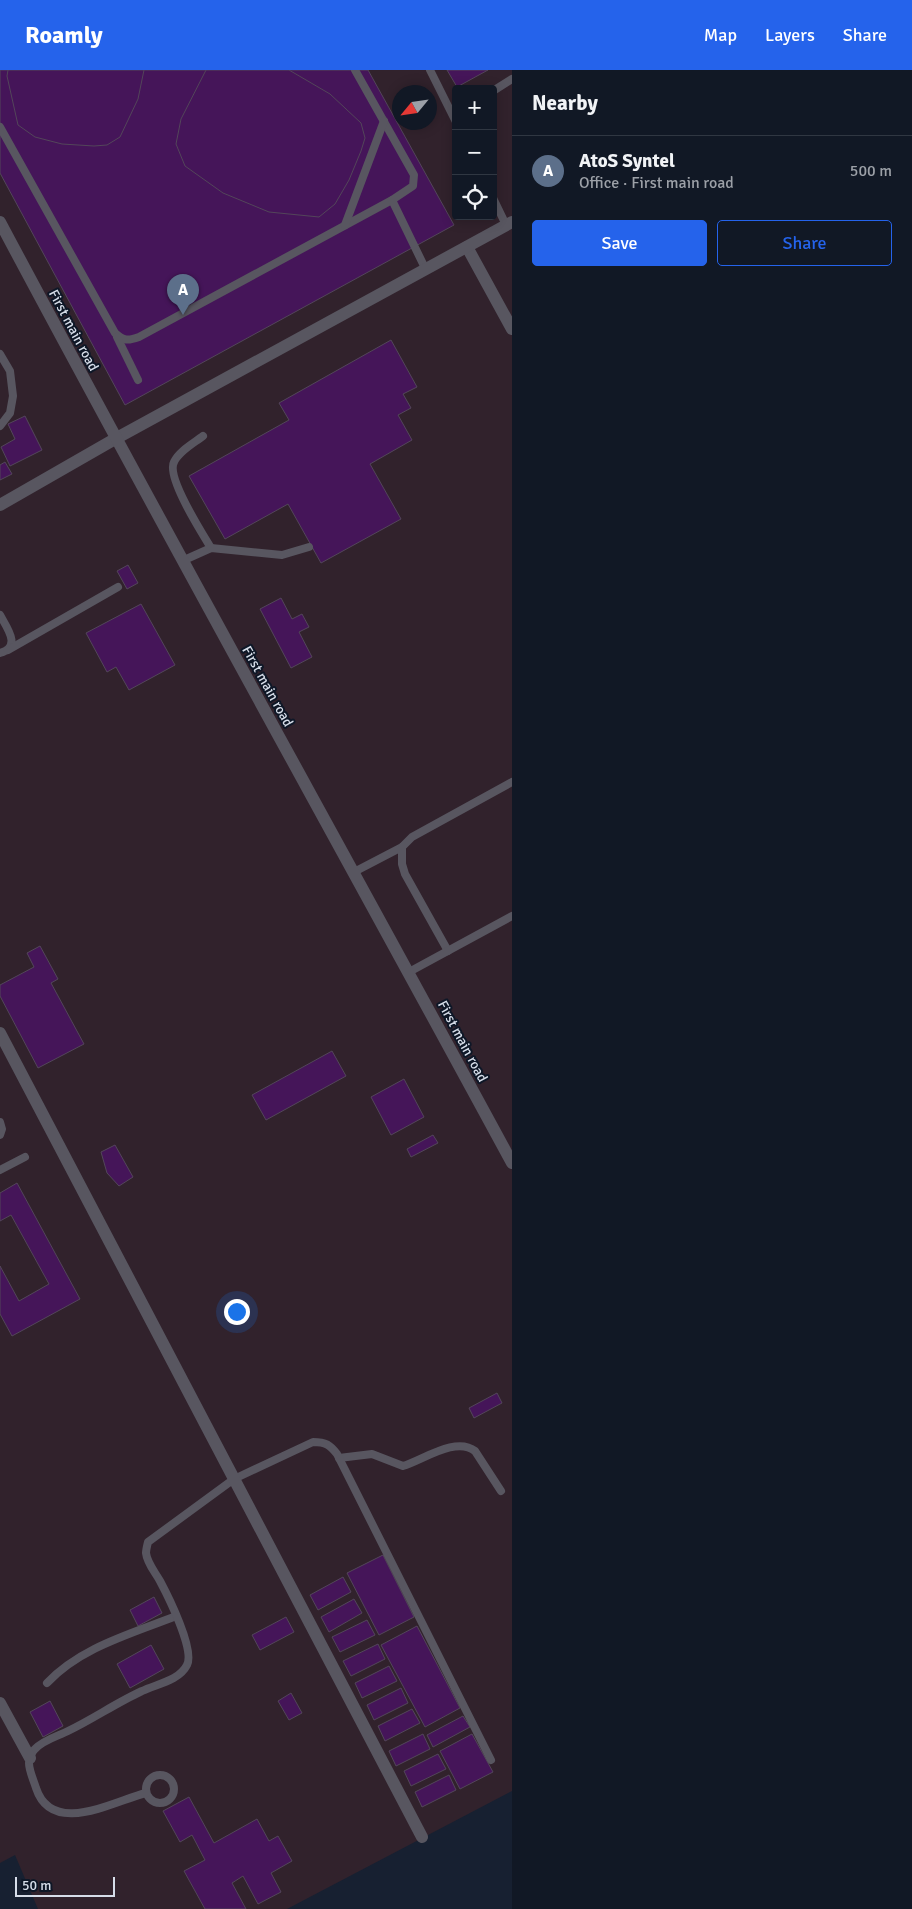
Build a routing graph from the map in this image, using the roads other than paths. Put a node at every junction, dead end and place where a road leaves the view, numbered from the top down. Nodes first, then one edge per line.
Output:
1 (355, 70) edge
2 (430, 70) edge
3 (512, 79) edge
4 (497, 88) edge
5 (452, 112) edge
6 (384, 121) junction
7 (0, 127) edge
8 (392, 200) junction
9 (497, 204) edge
10 (0, 222) edge
11 (509, 224) edge
12 (345, 225) junction
13 (467, 247) junction
14 (425, 268) junction
15 (512, 329) edge
16 (115, 333) junction
17 (0, 354) edge
18 (138, 380) dead end
19 (0, 426) edge
20 (203, 436) dead end
21 (110, 443) junction
22 (0, 505) edge
23 (308, 547) dead end
24 (211, 548) junction
25 (182, 561) junction
26 (118, 587) dead end
27 (0, 615) edge
28 (4, 651) edge
29 (512, 782) edge
30 (402, 847) junction
31 (354, 872) junction
32 (512, 916) edge
33 (448, 951) junction
34 (409, 972) junction
35 (0, 1033) edge
36 (0, 1122) edge
37 (0, 1135) edge
38 (25, 1157) dead end
39 (512, 1163) edge
40 (0, 1170) edge
41 (339, 1458) junction
42 (234, 1479) junction
43 (501, 1491) dead end
44 (176, 1616) junction
45 (47, 1683) dead end
46 (0, 1703) edge
47 (30, 1758) junction
48 (491, 1760) dead end
49 (146, 1793) dead end
50 (422, 1837) dead end

1 - 6 lane
2 - 5 lane
3 - 4 lane
6 - 8 lane
6 - 12 lane
7 - 16 lane
8 - 12 lane
8 - 14 lane
9 - 11 lane
10 - 21 street, First main road
11 - 13 street
12 - 16 lane
13 - 14 street
13 - 15 street
14 - 21 street
16 - 18 lane
17 - 19 lane
20 - 24 lane
21 - 22 street
21 - 25 street, First main road
23 - 24 lane
24 - 25 lane
25 - 31 street, First main road
26 - 28 lane
27 - 28 lane
29 - 30 lane
30 - 31 lane
30 - 33 lane
31 - 34 street, First main road
32 - 33 lane
33 - 34 lane
34 - 39 street, First main road
35 - 42 street
36 - 37 lane
38 - 40 lane
41 - 42 lane
41 - 43 lane
41 - 48 lane
42 - 44 lane
42 - 50 street
44 - 45 lane
44 - 47 lane
46 - 47 street
47 - 49 lane

